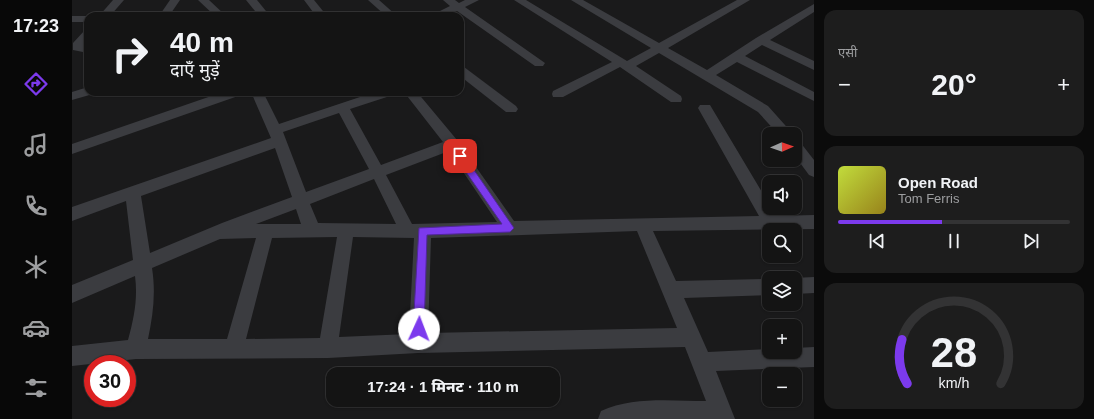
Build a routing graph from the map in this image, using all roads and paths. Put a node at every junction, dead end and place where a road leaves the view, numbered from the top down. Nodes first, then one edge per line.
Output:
1 (119, 0) edge
2 (175, 0) edge
3 (203, 0) edge
4 (251, 0) edge
5 (309, 0) edge
6 (373, 0) edge
7 (448, 0) edge
8 (474, 0) edge
9 (519, 0) edge
10 (576, 0) edge
11 (746, 0) edge
12 (814, 6) edge
13 (458, 7) junction
14 (108, 12) edge
15 (167, 12) edge
16 (216, 12) edge
17 (261, 12) edge
18 (319, 12) edge
19 (387, 12) edge
20 (445, 12) edge
21 (72, 19) edge
22 (84, 19) edge
23 (84, 37) edge
24 (760, 40) junction
25 (660, 47) junction
26 (84, 49) edge
27 (735, 56) junction
28 (539, 63) dead end
29 (624, 64) junction
30 (814, 66) edge
31 (464, 73) edge
32 (706, 75) junction
33 (84, 92) edge
34 (558, 94) dead end
35 (72, 96) edge
36 (224, 96) edge
37 (259, 96) edge
38 (376, 96) edge
39 (413, 96) edge
40 (814, 97) edge
41 (676, 98) dead end
42 (342, 107) junction
43 (705, 108) dead end
44 (511, 110) dead end
45 (780, 127) edge
46 (277, 136) junction
47 (452, 144) junction
48 (72, 149) edge
49 (802, 155) edge
50 (378, 171) junction
51 (814, 171) edge
52 (133, 192) junction
53 (301, 200) junction
54 (72, 214) edge
55 (814, 222) edge
56 (762, 223) edge
57 (772, 223) joint
58 (642, 224) junction
59 (510, 228) junction
60 (312, 230) junction
61 (346, 230) junction
62 (266, 231) junction
63 (415, 231) junction
64 (219, 232) junction
65 (144, 264) junction
66 (814, 285) edge
67 (802, 286) edge
68 (762, 287) edge
69 (671, 290) junction
70 (72, 294) edge
71 (691, 337) junction
72 (418, 343) junction
73 (234, 348) junction
74 (328, 348) junction
75 (136, 349) junction
76 (72, 356) edge
77 (814, 357) edge
78 (702, 362) junction
79 (723, 416) edge
80 (609, 419) edge

1 - 14 street
2 - 15 street
3 - 16 street
4 - 17 street
5 - 18 street
6 - 19 street
7 - 13 street
8 - 13 street
9 - 29 street
10 - 25 street
11 - 25 street
12 - 24 street
13 - 20 street
13 - 28 street
21 - 22 street
23 - 26 street
24 - 27 street
24 - 30 street
25 - 29 street
25 - 32 street
27 - 32 street
27 - 40 street
29 - 34 street
29 - 41 street
31 - 44 street
32 - 45 street
33 - 35 street
36 - 48 street
37 - 46 street
38 - 42 street
39 - 47 street
42 - 46 street
42 - 50 street
43 - 57 street
46 - 52 street
46 - 53 street
47 - 50 street
47 - 59 street
49 - 51 street
50 - 53 street
50 - 63 street
52 - 54 street
52 - 65 street
53 - 60 street
53 - 64 street
55 - 57 street
56 - 58 street
58 - 59 street
58 - 69 street
59 - 63 street
60 - 61 street
60 - 62 street
61 - 63 street
61 - 74 street
62 - 64 street
62 - 73 street
63 - 72 street
64 - 65 street
65 - 70 street
65 - 75 street
66 - 67 street
68 - 69 street
69 - 71 street
71 - 72 street
71 - 78 street
72 - 74 street
73 - 74 street
73 - 75 street
75 - 76 street
77 - 78 street
78 - 79 street
79 - 80 street

